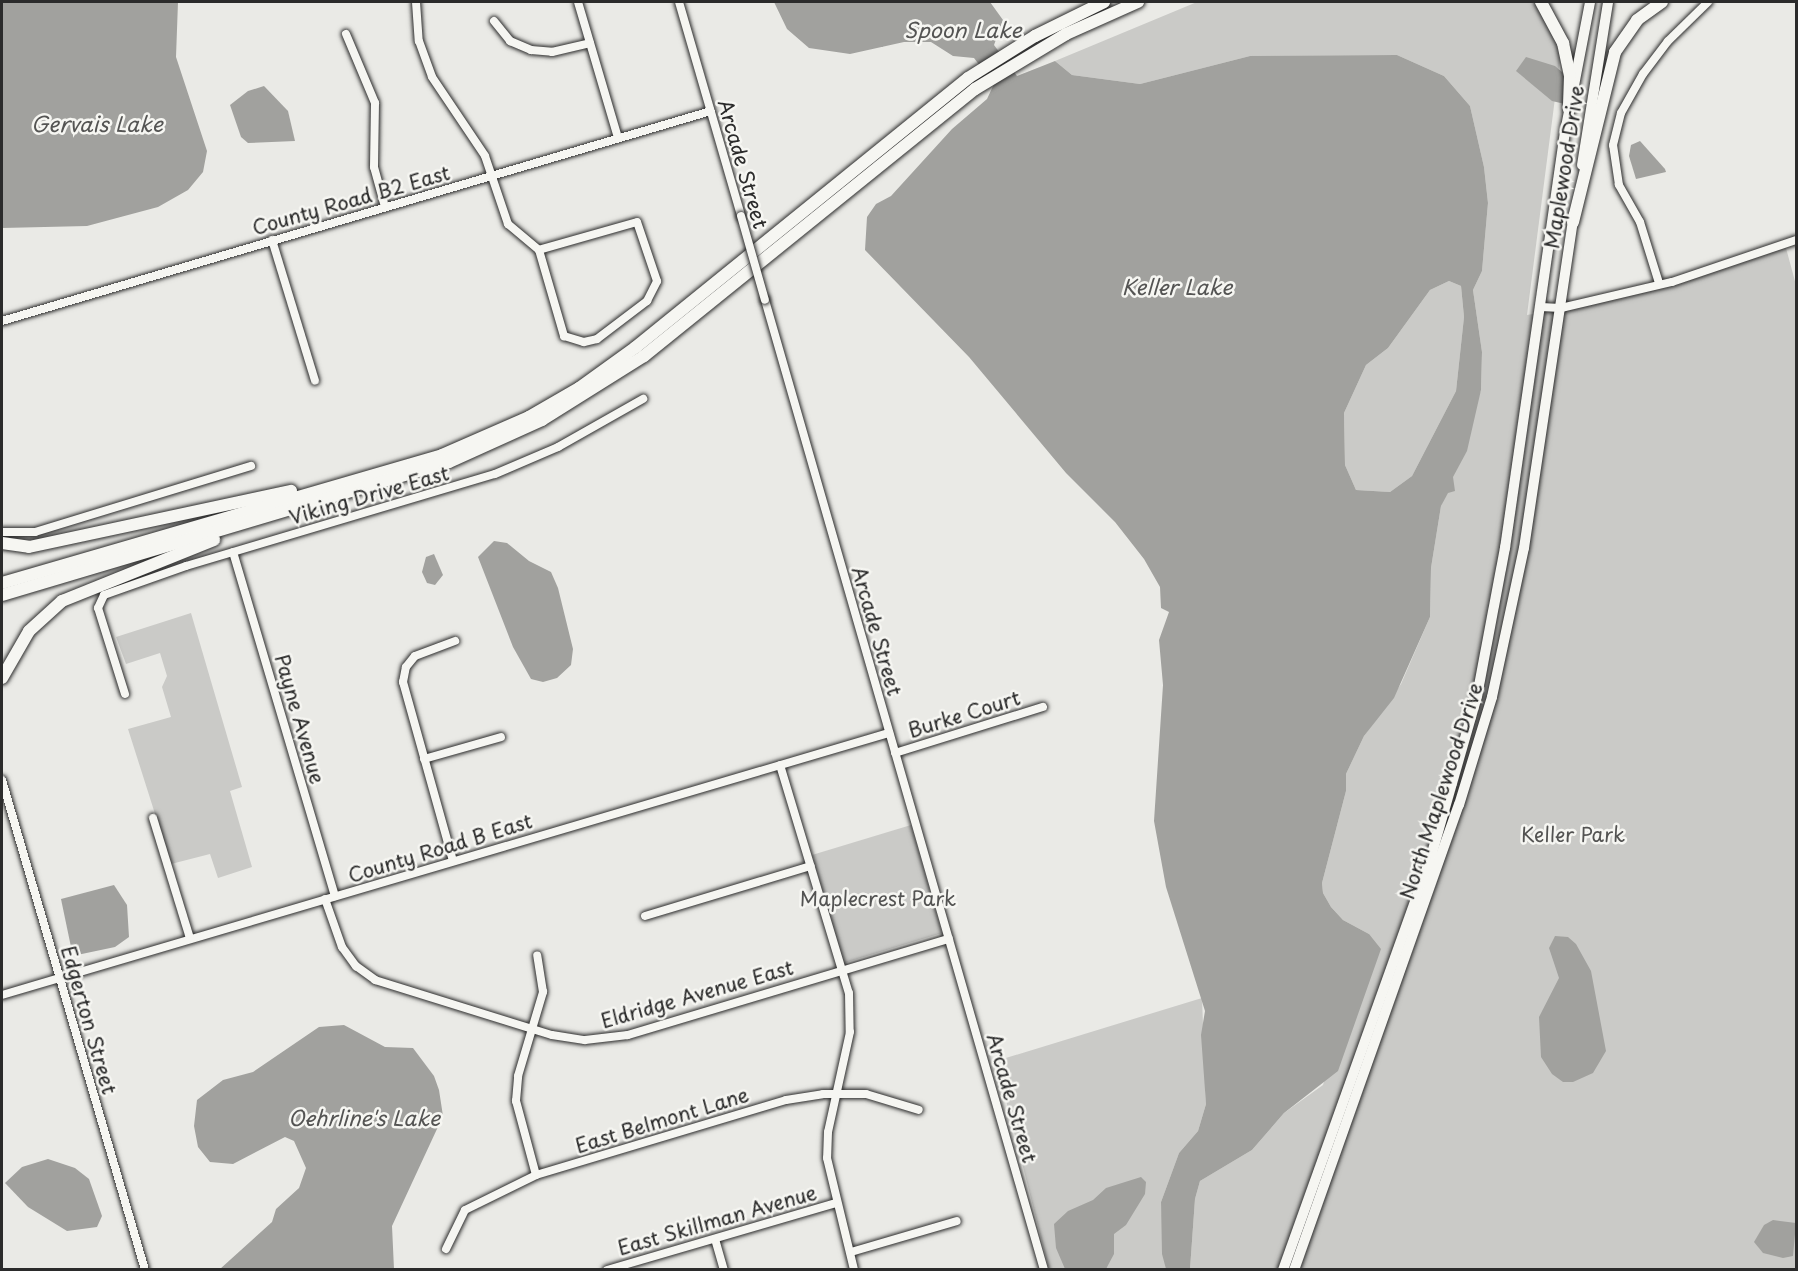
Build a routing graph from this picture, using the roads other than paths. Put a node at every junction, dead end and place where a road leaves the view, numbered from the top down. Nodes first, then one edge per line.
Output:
1 (416, 2) edge
2 (579, 2) edge
3 (679, 2) edge
4 (1104, 2) edge
5 (1138, 2) edge
6 (1541, 2) edge
7 (1590, 2) edge
8 (1608, 2) edge
9 (1662, 2) edge
10 (1708, 2) edge
11 (494, 21) dead end
12 (346, 34) dead end
13 (590, 43) junction
14 (1020, 52) junction
15 (972, 84) junction
16 (1569, 109) junction
17 (711, 111) junction
18 (618, 138) junction
19 (493, 176) junction
20 (385, 207) junction
21 (1573, 222) junction
22 (272, 240) junction
23 (1797, 240) edge
24 (539, 250) junction
25 (1659, 283) junction
26 (1541, 307) junction
27 (1561, 308) junction
28 (2, 321) edge
29 (315, 381) dead end
30 (643, 399) dead end
31 (251, 466) dead end
32 (386, 471) junction
33 (303, 507) junction
34 (2, 532) edge
35 (2, 543) edge
36 (234, 552) junction
37 (2, 583) edge
38 (2, 595) edge
39 (454, 641) dead end
40 (2, 678) edge
41 (125, 694) dead end
42 (1043, 707) dead end
43 (889, 733) junction
44 (501, 736) dead end
45 (895, 753) junction
46 (424, 759) junction
47 (780, 765) junction
48 (2, 780) edge
49 (153, 818) dead end
50 (453, 861) junction
51 (811, 866) junction
52 (335, 896) junction
53 (325, 899) junction
54 (645, 916) dead end
55 (190, 938) junction
56 (949, 939) junction
57 (537, 955) dead end
58 (842, 971) junction
59 (59, 978) junction
60 (2, 995) edge
61 (533, 1029) junction
62 (837, 1094) junction
63 (919, 1110) dead end
64 (536, 1174) junction
65 (836, 1203) junction
66 (957, 1221) dead end
67 (715, 1239) junction
68 (446, 1249) dead end
69 (851, 1252) junction
70 (145, 1269) edge
71 (607, 1269) edge
72 (724, 1269) edge
73 (854, 1269) edge
74 (1044, 1269) edge
75 (1283, 1269) edge
76 (1294, 1269) edge

1 - 19 street
2 - 13 street
3 - 17 street, Arcade Street
4 - 14 highway
5 - 14 highway
6 - 16 highway
7 - 16 main road, North Maplewood Drive
8 - 21 main road, Maplewood Drive
9 - 21 highway
10 - 25 street
11 - 13 street
12 - 20 street
13 - 18 street
14 - 15 highway
15 - 32 highway
15 - 33 highway
16 - 26 main road, North Maplewood Drive
17 - 18 street, County Road B2 East
17 - 43 street, Arcade Street, bridge
18 - 19 street, County Road B2 East
19 - 20 street, County Road B2 East
19 - 24 street
20 - 22 street, County Road B2 East
21 - 27 main road, Maplewood Drive
22 - 28 street, County Road B2 East
22 - 29 street
23 - 25 street
24 - 24 street
25 - 27 street
26 - 27 street
26 - 75 main road, North Maplewood Drive
27 - 76 main road, North Maplewood Drive
30 - 36 street, Viking Drive East
31 - 34 street
32 - 35 highway
32 - 37 highway
33 - 38 highway
33 - 40 highway
36 - 41 street, Viking Drive East
36 - 52 street, Payne Avenue
39 - 46 street
42 - 45 street, Burke Court
43 - 45 street, Arcade Street
43 - 47 street, County Road B East
44 - 46 street
45 - 56 street, Arcade Street
46 - 50 street
47 - 50 street, County Road B East
47 - 51 street
48 - 59 street, Edgerton Street
49 - 55 street
50 - 52 street, County Road B East
51 - 54 street
51 - 58 street
52 - 53 street, County Road B East
53 - 55 street, County Road B East
53 - 61 street, Eldridge Avenue East
55 - 59 street, County Road B East
56 - 58 street, Eldridge Avenue East
56 - 74 street, Arcade Street
57 - 61 street
58 - 61 street, Eldridge Avenue East
58 - 62 street
59 - 60 street, County Road B East
59 - 70 street, Edgerton Street
61 - 64 street
62 - 63 street, East Belmont Lane
62 - 64 street, East Belmont Lane
62 - 65 street
64 - 68 street, East Belmont Lane
65 - 67 street, East Skillman Avenue
65 - 69 street
66 - 69 street
67 - 71 street, East Skillman Avenue
67 - 72 street
69 - 73 street

